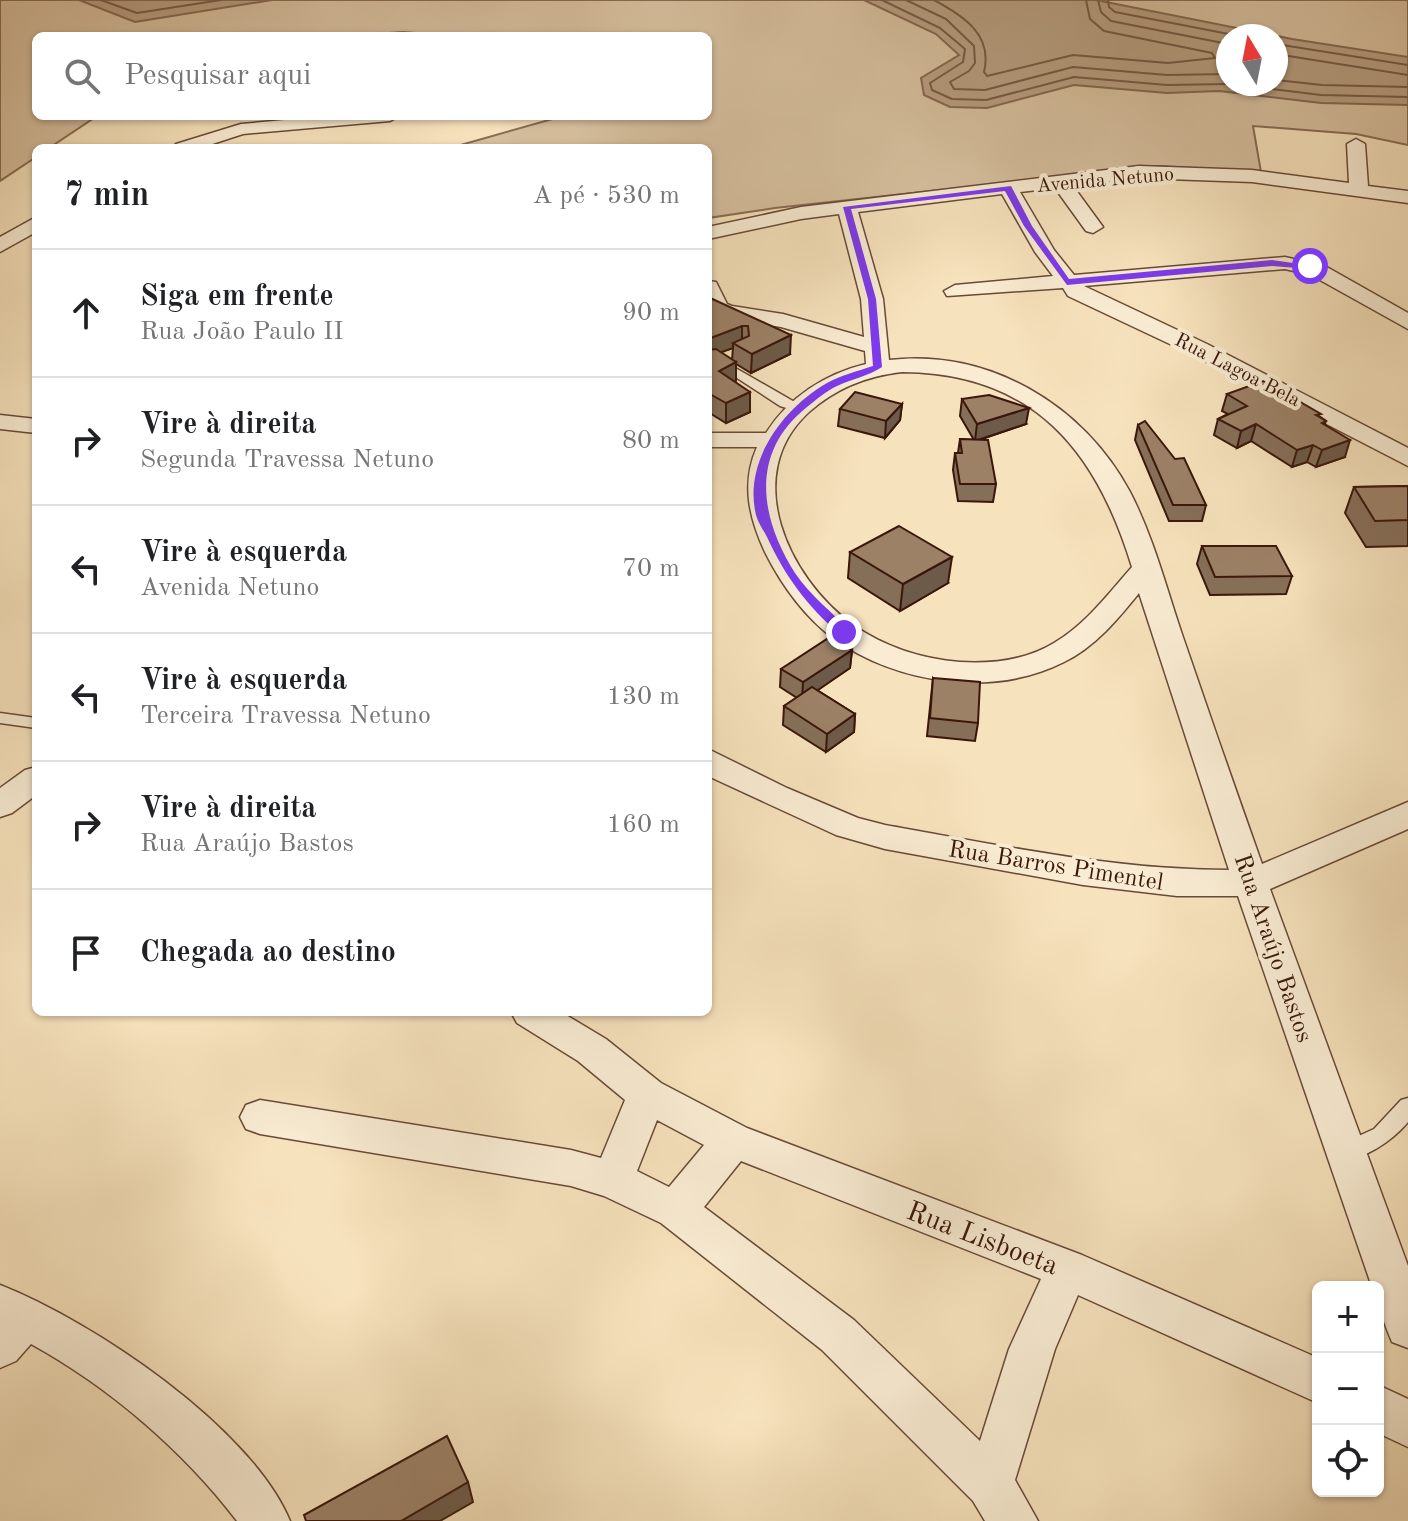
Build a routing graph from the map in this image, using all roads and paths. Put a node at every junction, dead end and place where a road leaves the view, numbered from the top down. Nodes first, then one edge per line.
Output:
1 (284, 120) edge
2 (258, 121) edge
3 (194, 144) edge
4 (1356, 144) dead end
5 (1060, 181) junction
6 (1008, 188) junction
7 (1359, 189) junction
8 (1408, 197) edge
9 (847, 207) junction
10 (32, 226) edge
11 (1093, 227) dead end
12 (712, 232) edge
13 (0, 246) edge
14 (1067, 282) junction
15 (955, 291) dead end
16 (712, 295) edge
17 (1408, 322) edge
18 (730, 355) edge
19 (878, 358) junction
20 (712, 362) edge
21 (799, 408) junction
22 (0, 422) edge
23 (32, 426) edge
24 (712, 440) edge
25 (773, 440) junction
26 (1408, 458) edge
27 (1145, 568) junction
28 (0, 718) edge
29 (32, 722) edge
30 (712, 763) edge
31 (32, 781) edge
32 (0, 805) edge
33 (1408, 814) edge
34 (1250, 883) junction
35 (537, 1016) edge
36 (647, 1095) junction
37 (1408, 1106) edge
38 (260, 1117) dead end
39 (733, 1140) junction
40 (1346, 1151) junction
41 (613, 1180) junction
42 (676, 1210) junction
43 (1067, 1269) junction
44 (9, 1323) edge
45 (1408, 1327) edge
46 (1312, 1378) edge
47 (1384, 1411) edge
48 (1408, 1424) edge
49 (1002, 1503) edge
50 (265, 1521) edge

1 - 2 street
2 - 3 street
4 - 7 street
5 - 6 street, Avenida Netuno
5 - 7 street, Avenida Netuno
5 - 11 street
6 - 9 street, Avenida Netuno
6 - 14 street
7 - 8 street, Avenida Netuno
9 - 12 street, Avenida Netuno
9 - 19 street
10 - 13 street
14 - 15 street
14 - 17 street
14 - 26 street, Rua Lagoa Bela
16 - 19 street
18 - 20 lane
19 - 21 street, Rua Araújo Bastos
19 - 27 street, Rua Araújo Bastos
20 - 21 lane
21 - 25 street, Rua Araújo Bastos
22 - 23 street
24 - 25 street
25 - 27 street, Rua Araújo Bastos
27 - 34 street, Rua Araújo Bastos
28 - 29 lane
30 - 34 street, Rua Barros Pimentel
31 - 32 street
33 - 34 street, Rua Barros Pimentel
34 - 40 street, Rua Araújo Bastos
35 - 36 street, Rua Lisboeta
36 - 39 street, Rua Lisboeta
36 - 41 street
37 - 40 lane
38 - 41 street
39 - 42 street
39 - 43 street, Rua Lisboeta
40 - 45 street, Rua Araújo Bastos
41 - 42 street
42 - 49 street
43 - 46 street, Rua Lisboeta
43 - 49 street
44 - 50 street
47 - 48 street

